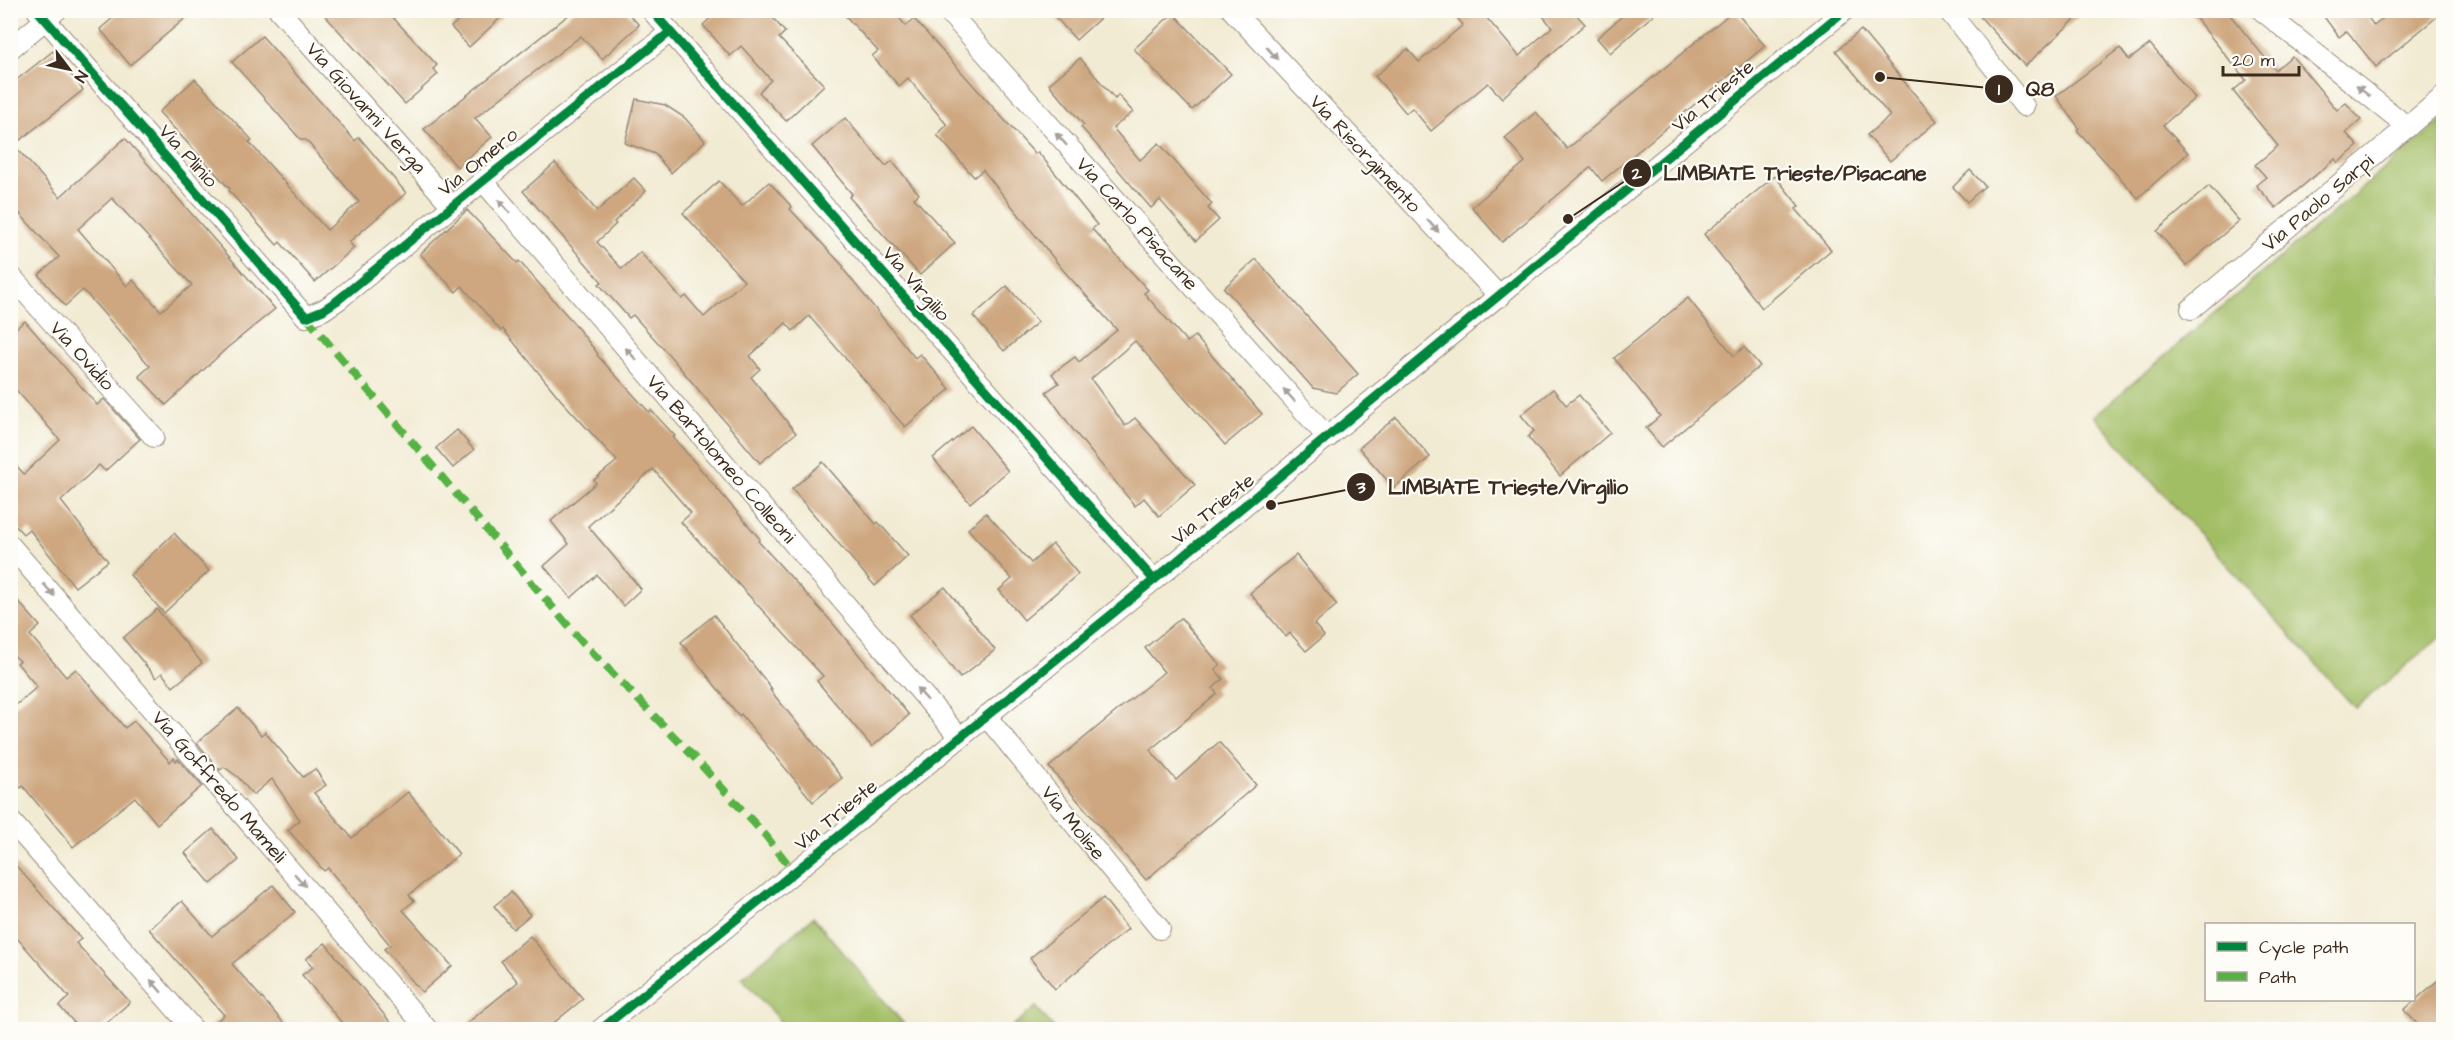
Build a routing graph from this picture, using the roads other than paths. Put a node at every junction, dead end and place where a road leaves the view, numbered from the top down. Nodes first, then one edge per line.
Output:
1 (279, 10) edge
2 (651, 10) edge
3 (947, 10) edge
4 (1232, 10) edge
5 (1845, 10) edge
6 (1948, 10) edge
7 (2261, 10) edge
8 (46, 14) edge
9 (670, 32) junction
10 (10, 49) edge
11 (2444, 96) edge
12 (2024, 106) dead end
13 (2408, 127) junction
14 (483, 181) junction
15 (452, 206) junction
16 (10, 275) edge
17 (1500, 297) junction
18 (2191, 309) dead end
19 (306, 317) joint
20 (154, 437) dead end
21 (1328, 438) junction
22 (10, 546) edge
23 (1154, 580) junction
24 (986, 716) junction
25 (960, 738) junction
26 (10, 820) edge
27 (1160, 929) dead end
28 (194, 1029) edge
29 (428, 1029) edge
30 (600, 1029) edge

1 - 15 street, Via Giovanni Verga
2 - 9 street, Via Virgilio
21 -> 3 street, Via Carlo Pisacane
4 -> 17 street, Via Risorgimento
5 - 17 street, Via Trieste
6 - 12 street
13 -> 7 street
8 - 10 street
8 - 19 street, Via Plinio
9 - 14 street, Via Omero
9 - 23 street, Via Virgilio
11 - 13 street, Via Paolo Sarpi
13 - 18 street, Via Paolo Sarpi
14 - 15 street, Via Omero
25 -> 14 street, Via Bartolomeo Colleoni
15 - 19 street, Via Omero
16 - 20 street, Via Ovidio
17 - 21 street, Via Trieste
21 - 23 street, Via Trieste
22 -> 29 street, Via Goffredo Mameli
23 - 24 street, Via Trieste
24 - 25 street, Via Trieste
24 - 27 street, Via Molise
25 - 30 street, Via Trieste
28 -> 26 street

